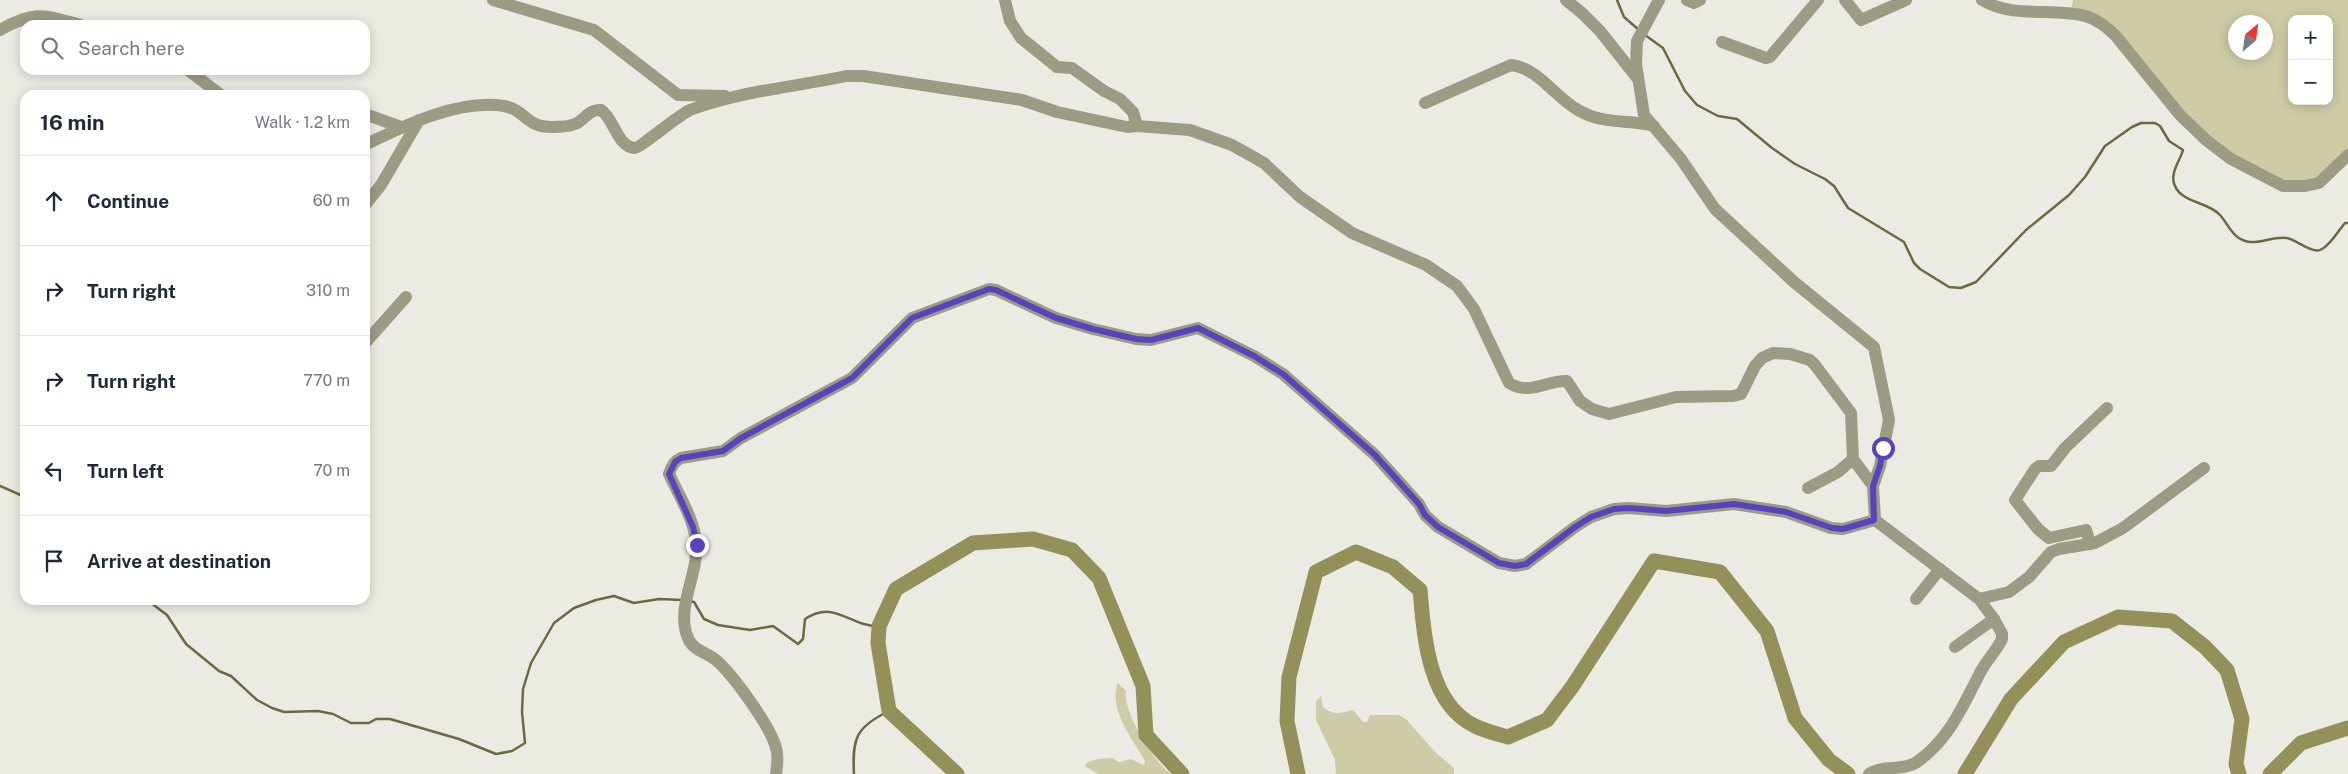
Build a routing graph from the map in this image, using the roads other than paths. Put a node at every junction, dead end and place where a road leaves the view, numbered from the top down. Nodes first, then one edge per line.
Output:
1 (493, 0) edge
2 (1005, 0) edge
3 (1566, 0) edge
4 (1659, 0) edge
5 (1688, 0) edge
6 (1700, 0) edge
7 (1818, 0) edge
8 (1845, 0) edge
9 (1906, 0) edge
10 (1982, 0) edge
11 (58, 20) edge
12 (0, 30) edge
13 (1722, 42) dead end
14 (195, 75) edge
15 (1638, 79) junction
16 (214, 90) edge
17 (735, 96) junction
18 (1424, 103) dead end
19 (370, 116) edge
20 (420, 120) junction
21 (1137, 126) junction
22 (1654, 126) junction
23 (400, 127) junction
24 (370, 142) edge
25 (2348, 155) edge
26 (370, 198) edge
27 (406, 297) dead end
28 (370, 337) edge
29 (2107, 408) dead end
30 (1853, 459) junction
31 (2204, 468) dead end
32 (1873, 486) junction
33 (1808, 488) dead end
34 (1874, 520) junction
35 (2090, 544) junction
36 (1940, 569) junction
37 (1916, 599) dead end
38 (1979, 599) junction
39 (1994, 619) junction
40 (1955, 647) dead end
41 (1870, 773) edge
42 (776, 774) edge

1 - 17 street
2 - 21 street
3 - 15 street
4 - 15 street
5 - 6 street
7 - 13 street
8 - 9 street
10 - 25 street
11 - 12 street
14 - 16 street
15 - 22 street
17 - 20 street
17 - 21 street
18 - 22 street
19 - 23 street
20 - 23 street
20 - 26 street
21 - 30 street
22 - 32 street
23 - 24 street
27 - 28 street
29 - 35 street
30 - 32 street
30 - 33 street
31 - 35 street
32 - 34 street
34 - 36 street
34 - 42 street
35 - 38 street
36 - 37 street
36 - 38 street
38 - 39 street
39 - 40 street
39 - 41 street

